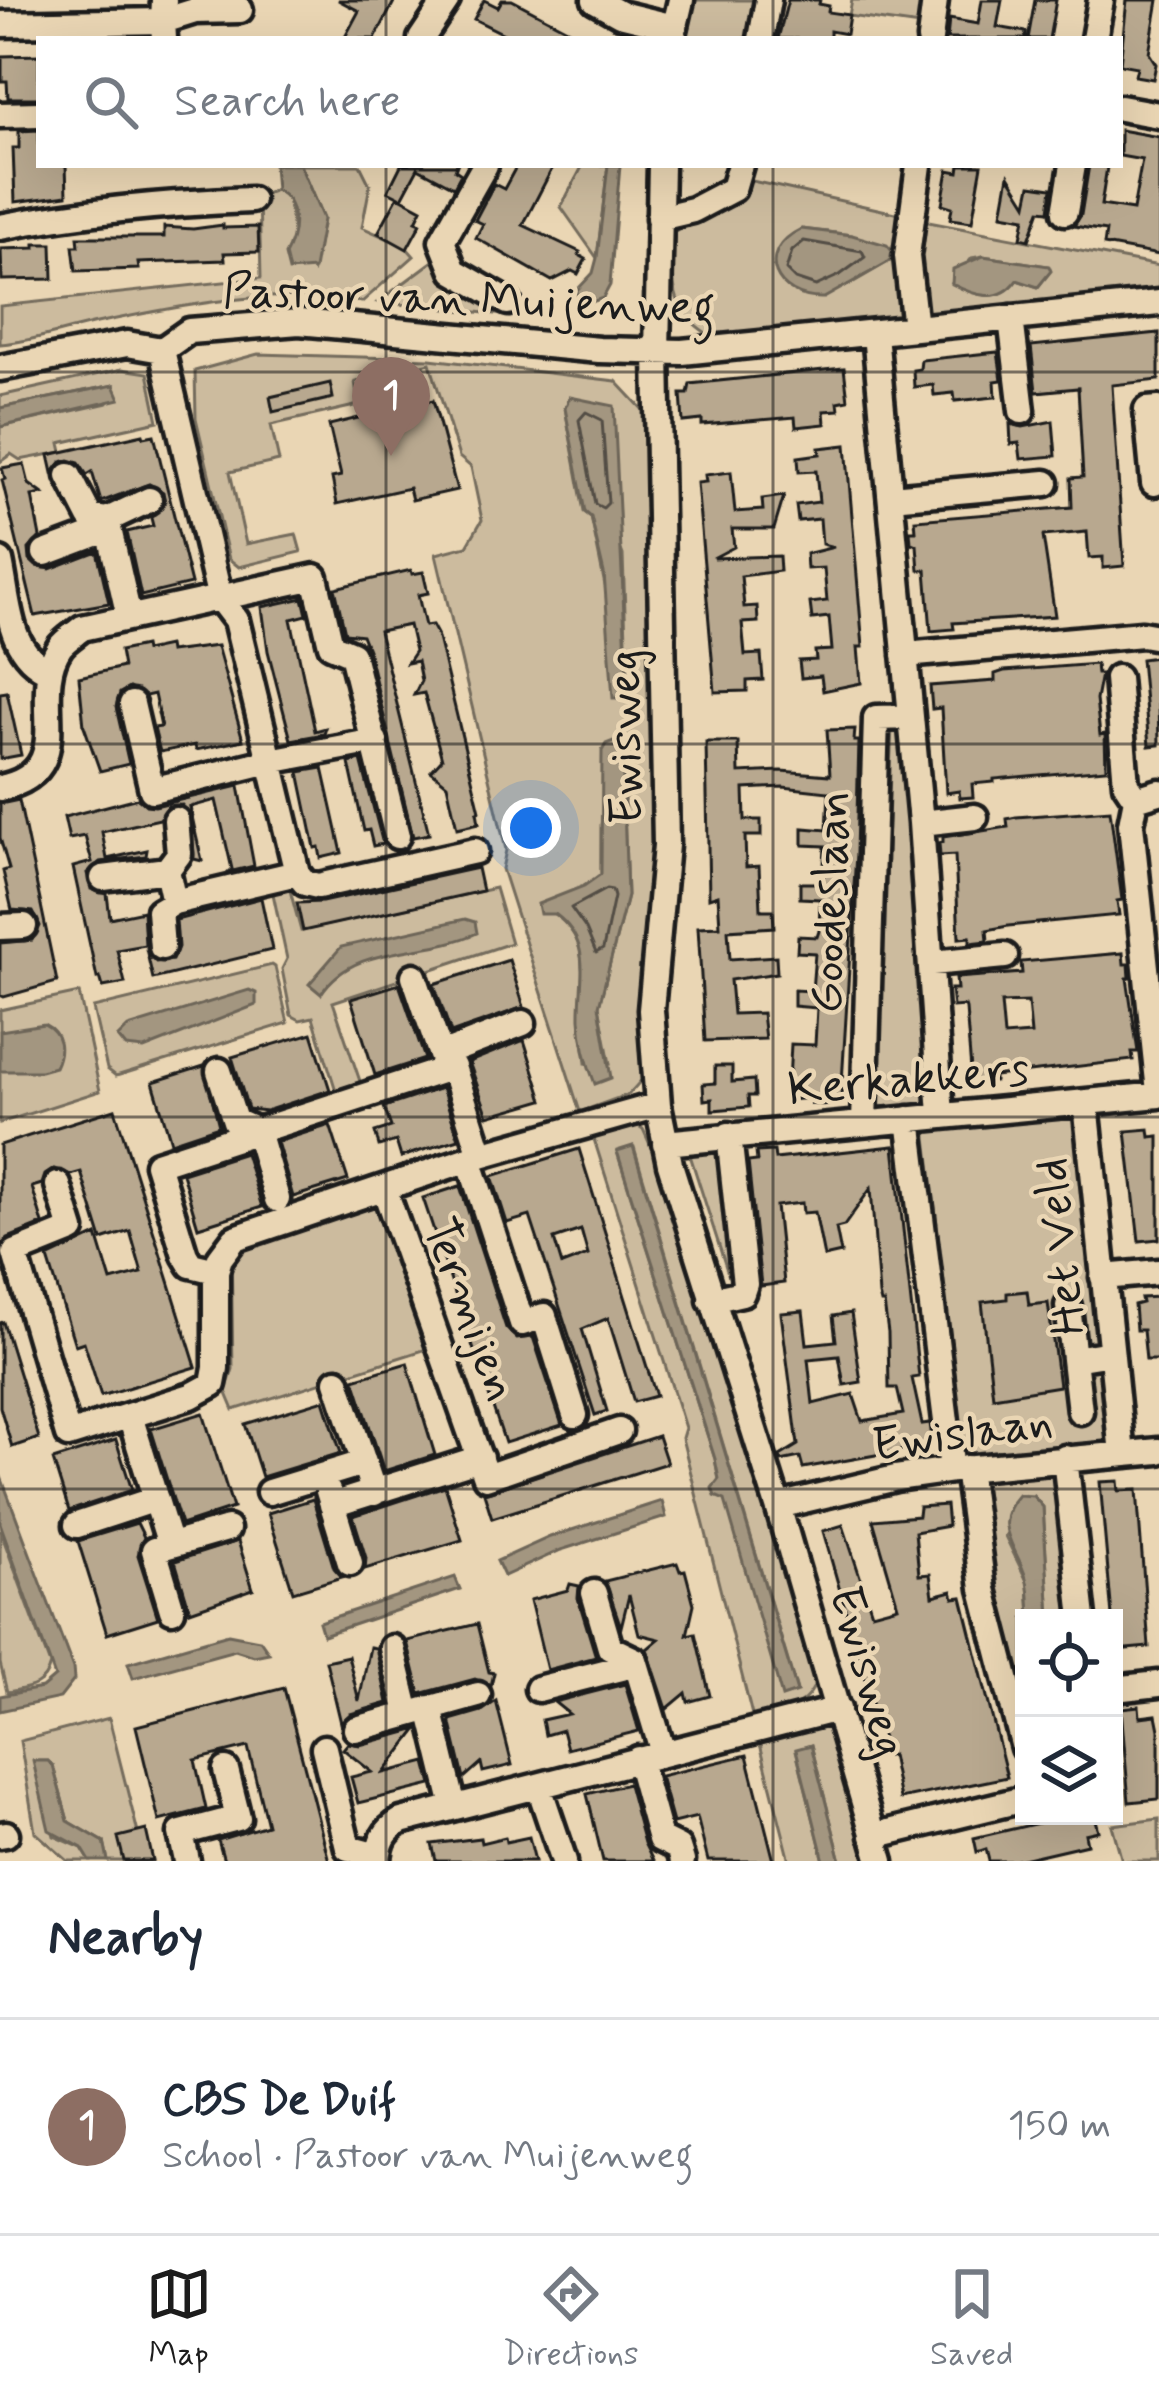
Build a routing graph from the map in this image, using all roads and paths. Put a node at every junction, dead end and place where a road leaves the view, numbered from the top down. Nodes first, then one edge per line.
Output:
1 (447, 0) edge
2 (595, 0) edge
3 (681, 0) edge
4 (768, 0) edge
5 (935, 0) edge
6 (1101, 0) edge
7 (240, 10) dead end
8 (164, 20) edge
9 (0, 24) edge
10 (673, 33) edge
11 (423, 36) edge
12 (762, 36) edge
13 (930, 36) edge
14 (1095, 36) edge
15 (1123, 109) edge
16 (36, 114) edge
17 (0, 115) edge
18 (1159, 115) edge
19 (482, 168) edge
20 (661, 168) edge
21 (739, 168) edge
22 (920, 168) edge
23 (1072, 168) edge
24 (251, 200) dead end
25 (1065, 212) dead end
26 (659, 218) junction
27 (0, 227) edge
28 (508, 302) dead end
29 (1159, 303) edge
30 (1011, 319) junction
31 (915, 328) junction
32 (874, 334) junction
33 (162, 350) junction
34 (657, 352) junction
35 (0, 368) edge
36 (1159, 409) edge
37 (1022, 411) dead end
38 (69, 476) dead end
39 (1046, 483) dead end
40 (1154, 483) dead end
41 (891, 497) junction
42 (149, 500) dead end
43 (108, 524) junction
44 (45, 553) dead end
45 (0, 561) edge
46 (220, 598) junction
47 (130, 617) junction
48 (1159, 638) edge
49 (905, 655) junction
50 (50, 670) junction
51 (1117, 678) dead end
52 (132, 704) dead end
53 (910, 717) junction
54 (375, 741) junction
55 (270, 760) junction
56 (0, 788) edge
57 (1148, 796) edge
58 (975, 817) dead end
59 (176, 820) dead end
60 (921, 823) junction
61 (397, 836) dead end
62 (475, 851) dead end
63 (167, 870) junction
64 (296, 873) junction
65 (103, 878) dead end
66 (174, 902) junction
67 (162, 947) dead end
68 (1005, 956) dead end
69 (932, 963) junction
70 (414, 976) dead end
71 (523, 1023) dead end
72 (447, 1061) junction
73 (219, 1071) dead end
74 (1159, 1093) edge
75 (1086, 1103) junction
76 (658, 1105) junction
77 (941, 1115) junction
78 (909, 1120) junction
79 (864, 1124) junction
80 (256, 1131) junction
81 (729, 1135) junction
82 (665, 1143) junction
83 (475, 1157) junction
84 (58, 1185) dead end
85 (384, 1188) junction
86 (277, 1199) dead end
87 (216, 1271) junction
88 (1159, 1272) edge
89 (1103, 1277) junction
90 (711, 1300) junction
91 (1068, 1306) dead end
92 (1111, 1353) junction
93 (1074, 1359) junction
94 (337, 1381) dead end
95 (1080, 1411) dead end
96 (575, 1415) dead end
97 (130, 1416) junction
98 (619, 1431) dead end
99 (1159, 1451) edge
100 (1122, 1454) junction
101 (480, 1458) junction
102 (1065, 1458) junction
103 (363, 1463) junction
104 (960, 1469) junction
105 (322, 1475) junction
106 (268, 1492) dead end
107 (374, 1492) junction
108 (156, 1499) junction
109 (332, 1504) junction
110 (778, 1506) junction
111 (76, 1525) dead end
112 (227, 1528) dead end
113 (170, 1545) junction
114 (350, 1563) dead end
115 (594, 1593) dead end
116 (1082, 1609) edge
117 (172, 1610) dead end
118 (392, 1648) dead end
119 (636, 1664) junction
120 (1159, 1684) edge
121 (1123, 1688) edge
122 (538, 1689) dead end
123 (478, 1695) dead end
124 (838, 1709) junction
125 (419, 1711) junction
126 (1016, 1717) edge
127 (356, 1729) dead end
128 (325, 1748) dead end
129 (651, 1756) junction
130 (226, 1770) dead end
131 (539, 1787) junction
132 (1015, 1802) edge
133 (454, 1808) junction
134 (877, 1848) edge
135 (378, 1858) edge
136 (188, 1861) edge
137 (564, 1861) edge
138 (682, 1861) edge

1 - 11 street
2 - 10 street
3 - 10 street
4 - 12 street
5 - 13 street
6 - 14 street
7 - 8 street
8 - 9 street
15 - 18 street
16 - 17 street
19 - 28 street
20 - 26 street, Ewisweg
21 - 26 street
22 - 31 street
23 - 25 street
24 - 27 street
26 - 34 street, Ewisweg
29 - 30 street, Pastoor van Muijenweg
30 - 31 street, Pastoor van Muijenweg
30 - 37 street
31 - 32 street, Pastoor van Muijenweg
32 - 34 street, Pastoor van Muijenweg
32 - 41 street, Goodeslaan
33 - 34 street, Pastoor van Muijenweg
33 - 35 street, Pastoor van Muijenweg
33 - 46 street
34 - 76 street, Ewisweg
36 - 40 street
38 - 43 street
39 - 41 street
41 - 49 street, Goodeslaan
42 - 43 street
43 - 44 street
43 - 47 street
45 - 50 street
46 - 47 street
46 - 54 street
46 - 55 street
47 - 50 street
48 - 49 street
49 - 53 street, Goodeslaan
50 - 56 street
51 - 57 street
52 - 55 street
53 - 60 street, Goodeslaan
53 - 79 street, Goodeslaan
54 - 55 street
54 - 61 street
55 - 64 street
57 - 74 street
58 - 60 street
59 - 63 street
60 - 69 street, Goodeslaan
62 - 64 street
63 - 65 street
63 - 66 street
64 - 66 street
66 - 67 street
68 - 69 street
69 - 77 street, Goodeslaan
70 - 72 street, Termijen
71 - 72 street
72 - 80 street
72 - 83 street, Termijen
73 - 80 street
74 - 75 street, Kerkakkers
75 - 77 street, Kerkakkers
75 - 89 street, Het Veld
76 - 82 street, Ewisweg
76 - 83 street, Termijen
77 - 78 street, Kerkakkers
78 - 79 street, Kerkakkers
78 - 104 street
79 - 81 street, Kerkakkers
80 - 86 street
80 - 87 street
81 - 82 street, Kerkakkers
81 - 90 street
82 - 90 street, Ewisweg
83 - 85 street, Termijen
83 - 96 street, Termijen
84 - 97 street
85 - 87 street, Termijen
85 - 101 street, Termijen
87 - 97 street
88 - 89 street
89 - 92 street, Het Veld
90 - 110 street, Ewisweg
91 - 93 street
92 - 93 street
92 - 100 street, Het Veld
93 - 95 street
94 - 103 street
97 - 108 street
98 - 101 street, Termijen
99 - 100 street, Ewislaan
100 - 102 street, Ewislaan
101 - 107 street, Termijen
102 - 104 street, Ewislaan
102 - 116 street
103 - 105 street
103 - 107 street
104 - 110 street, Ewislaan
104 - 126 street
105 - 106 street
105 - 109 street
107 - 109 street, Termijen
108 - 111 street
108 - 113 street
109 - 114 street
110 - 124 street, Ewisweg
112 - 113 street
113 - 117 street
115 - 119 street
118 - 125 street
119 - 122 street
119 - 129 street
120 - 121 street
123 - 125 street
124 - 129 street
124 - 134 street, Ewisweg
125 - 127 street
125 - 133 street
128 - 135 street
129 - 131 street
129 - 138 street
130 - 136 street
131 - 133 street
131 - 137 street
132 - 134 street
133 - 135 street

